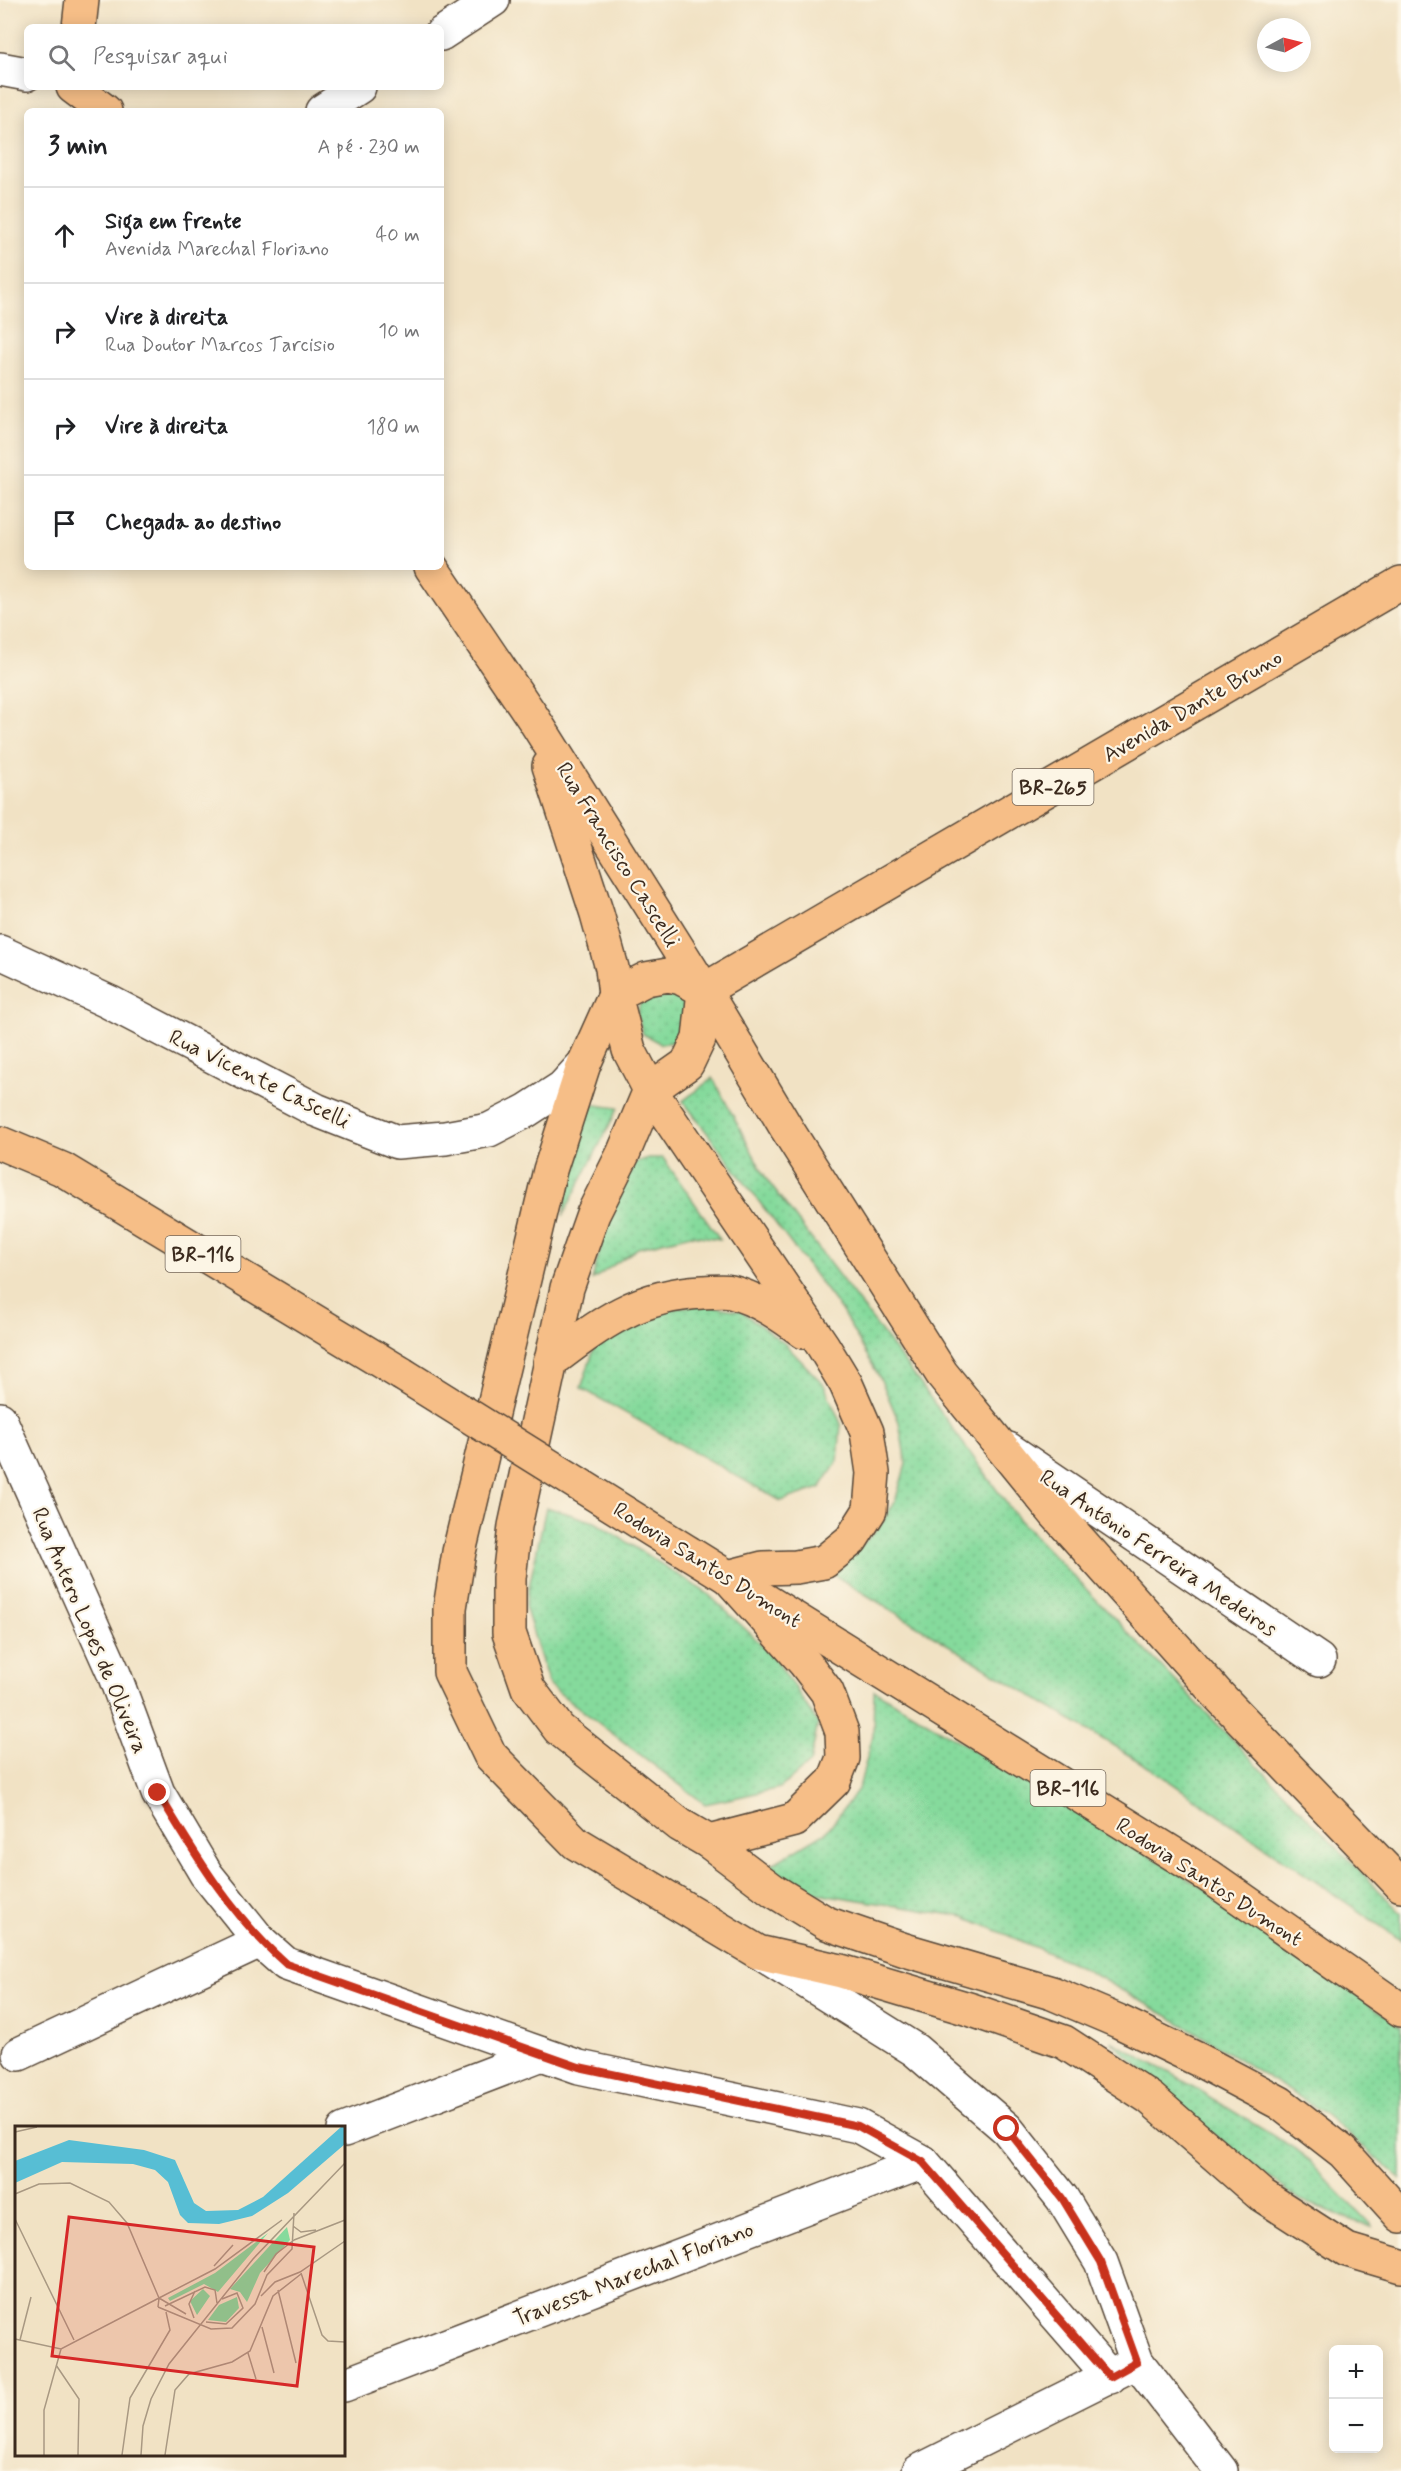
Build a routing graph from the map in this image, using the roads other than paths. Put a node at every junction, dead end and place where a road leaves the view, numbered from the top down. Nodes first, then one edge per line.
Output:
1 (82, 0) edge
2 (493, 0) edge
3 (79, 24) edge
4 (444, 31) edge
5 (0, 69) edge
6 (24, 73) edge
7 (77, 90) edge
8 (354, 90) edge
9 (101, 108) edge
10 (327, 108) edge
11 (433, 570) edge
12 (1401, 583) edge
13 (533, 718) junction
14 (0, 952) edge
15 (704, 990) junction
16 (615, 995) junction
17 (584, 1064) junction
18 (650, 1090) junction
19 (0, 1143) edge
20 (823, 1346) junction
21 (550, 1362) junction
22 (0, 1419) edge
23 (999, 1443) junction
24 (728, 1577) junction
25 (1319, 1660) dead end
26 (709, 1842) junction
27 (1401, 1885) edge
28 (260, 1941) junction
29 (758, 1952) junction
30 (1401, 2010) edge
31 (19, 2054) dead end
32 (542, 2054) junction
33 (345, 2130) edge
34 (923, 2162) junction
35 (1401, 2216) edge
36 (1401, 2266) edge
37 (1124, 2369) junction
38 (345, 2385) edge
39 (919, 2471) edge
40 (1221, 2471) edge

1 - 3 main road
2 - 4 street
5 - 6 street
7 - 9 main road
8 - 10 street
11 - 13 main road, Rua Francisco Cascelli
12 - 15 main road, Avenida Dante Bruno / BR-265
13 - 15 main road, Rua Francisco Cascelli
13 - 16 main road, Rua Francisco Cascelli
14 - 17 street, Rua Vicente Cascelli
15 - 16 main road
15 - 18 main road
15 - 23 main road, Rua Francisco Cascelli
16 - 17 main road
16 - 18 main road, Rua Francisco Cascelli
17 - 29 main road
18 - 20 main road, Rua Francisco Cascelli
18 - 21 main road
19 - 24 main road, Rodovia Santos Dumont / BR-116, bridge
20 - 21 main road
20 - 24 main road, Rua Francisco Cascelli
21 - 26 main road
22 - 28 street, Rua Antero Lopes de Oliveira
23 - 25 street, Rua Antônio Ferreira Medeiros
23 - 27 main road, Rua Francisco Cascelli
24 - 26 main road
24 - 30 main road, Rodovia Santos Dumont / BR-116
26 - 35 main road
28 - 31 street
28 - 32 street, Rua Antero Lopes de Oliveira
29 - 36 main road
29 - 37 street
32 - 33 street
32 - 34 street, Rua Antero Lopes de Oliveira
34 - 37 street, Rua Antero Lopes de Oliveira
34 - 38 street, Travessa Marechal Floriano
37 - 39 street
37 - 40 street

